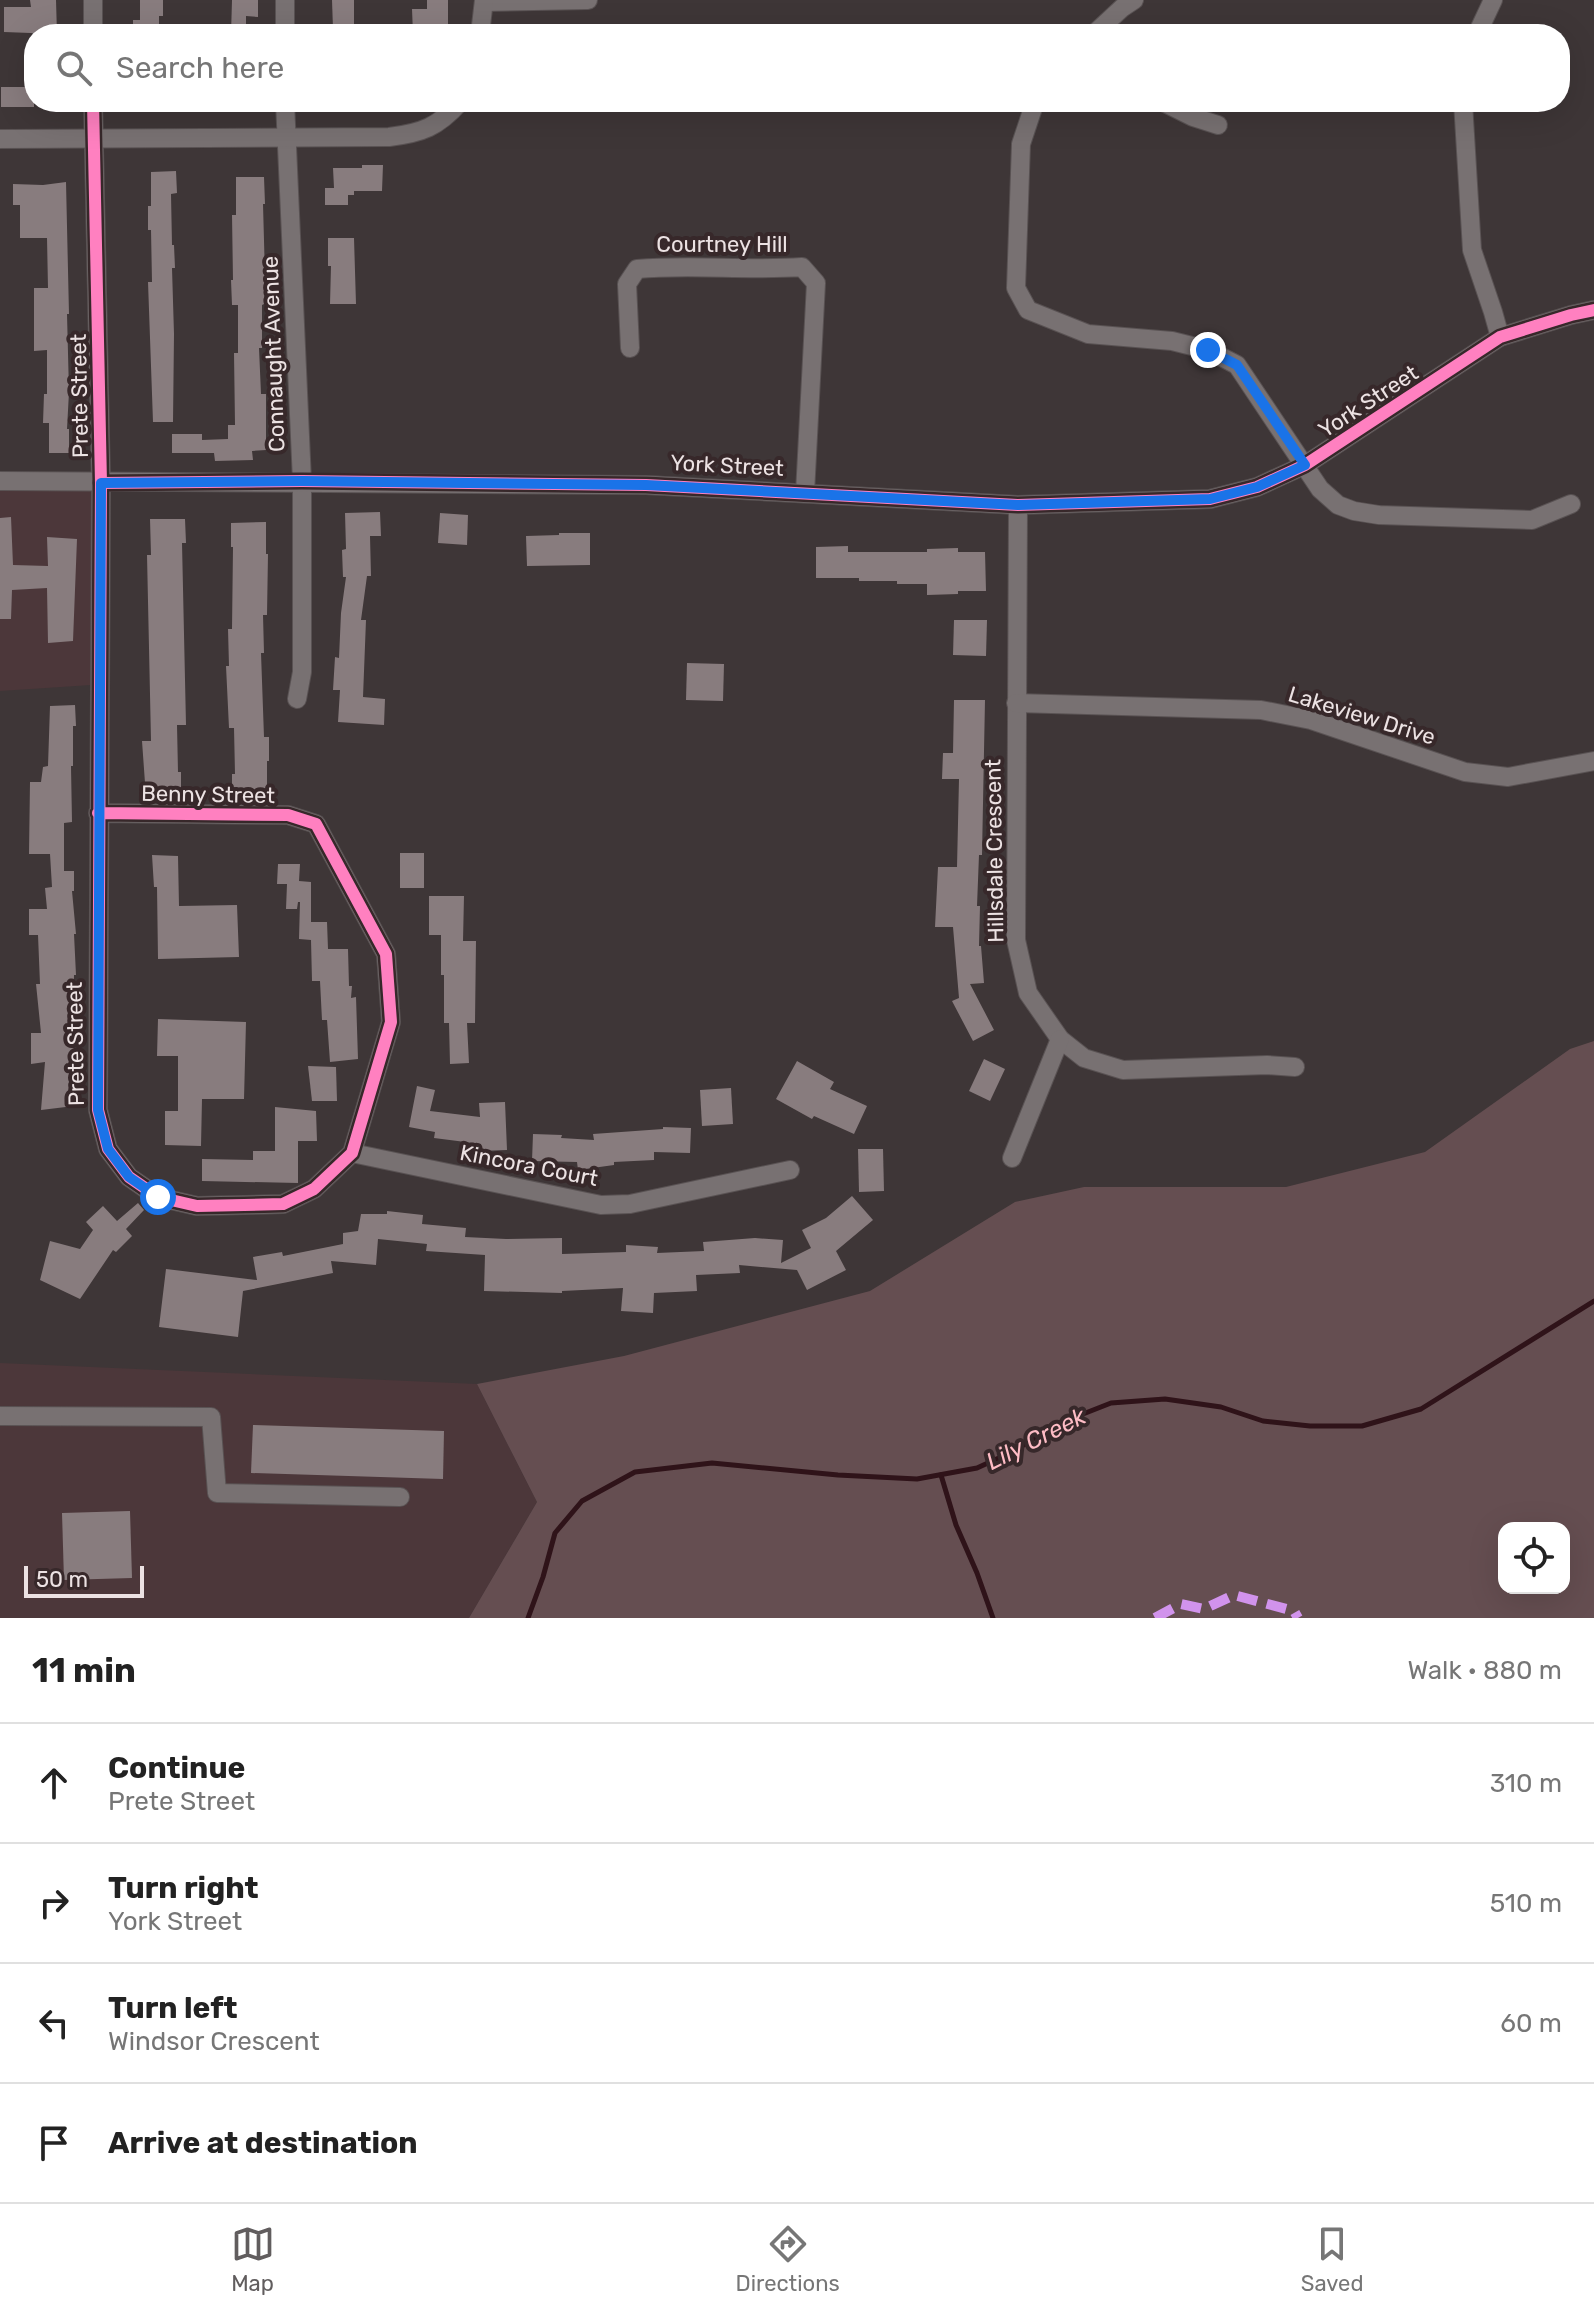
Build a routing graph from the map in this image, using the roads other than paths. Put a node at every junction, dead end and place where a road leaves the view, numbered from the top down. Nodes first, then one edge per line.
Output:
1 (93, 0) edge
2 (285, 0) edge
3 (588, 0) edge
4 (1134, 0) edge
5 (1493, 0) edge
6 (484, 1) edge
7 (93, 24) edge
8 (285, 24) edge
9 (481, 24) edge
10 (1105, 24) edge
11 (1482, 24) edge
12 (93, 112) edge
13 (285, 112) edge
14 (450, 112) edge
15 (1032, 112) edge
16 (1183, 112) edge
17 (1464, 112) edge
18 (1218, 125) dead end
19 (286, 136) junction
20 (94, 138) junction
21 (0, 139) edge
22 (1594, 310) edge
23 (1500, 337) junction
24 (630, 348) dead end
25 (1305, 465) junction
26 (0, 481) edge
27 (302, 481) junction
28 (101, 483) junction
29 (805, 493) junction
30 (1571, 504) dead end
31 (1018, 505) junction
32 (297, 699) dead end
33 (1016, 703) junction
34 (1594, 761) edge
35 (98, 813) junction
36 (1060, 1039) junction
37 (1295, 1067) dead end
38 (352, 1153) junction
39 (1012, 1158) dead end
40 (790, 1170) dead end
41 (0, 1416) edge
42 (400, 1497) dead end

1 - 7 street
2 - 8 street
3 - 6 street
4 - 10 street
5 - 11 street
6 - 9 street
12 - 20 street, Prete Street
13 - 19 street, Connaught Avenue
14 - 19 street
15 - 25 street
16 - 18 street
17 - 23 street
19 - 20 street
19 - 27 street, Connaught Avenue
20 - 21 street
20 - 28 street, Prete Street
22 - 23 street, York Street
23 - 25 street, York Street
24 - 29 street, Courtney Hill
25 - 30 street
25 - 31 street, York Street
26 - 28 street, York Street
27 - 28 street, York Street
27 - 29 street, York Street
27 - 32 street, Connaught Avenue
28 - 35 street, Prete Street
29 - 31 street, York Street
31 - 33 street, Hillsdale Crescent
33 - 34 street, Lakeview Drive
33 - 36 street, Hillsdale Crescent
35 - 38 street, Benny Street
35 - 38 street, Prete Street
36 - 37 street, Hillsdale Crescent
36 - 39 street
38 - 40 street, Kincora Court
41 - 42 street

